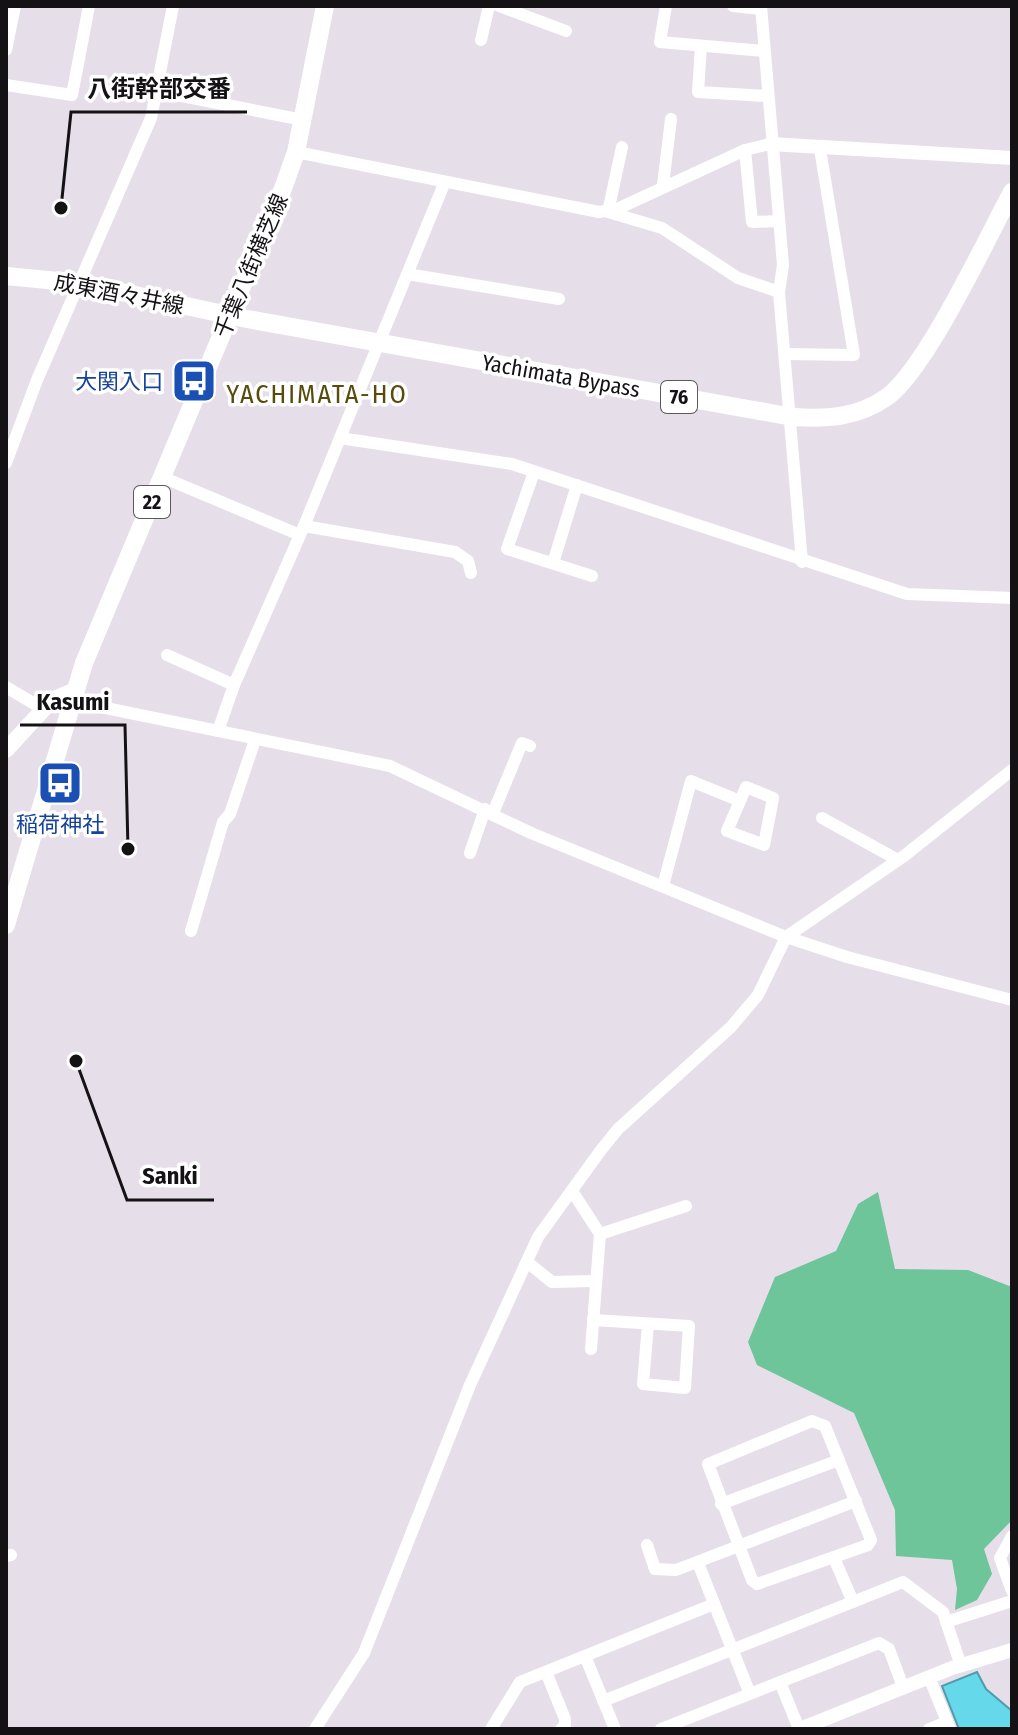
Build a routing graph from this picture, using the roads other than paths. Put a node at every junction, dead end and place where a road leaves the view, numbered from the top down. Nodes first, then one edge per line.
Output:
1 (15, 6) edge
2 (89, 6) edge
3 (173, 6) edge
4 (325, 6) edge
5 (489, 6) edge
6 (499, 6) edge
7 (666, 6) edge
8 (733, 6) edge
9 (761, 7) edge
10 (566, 31) dead end
11 (481, 40) dead end
12 (701, 46) junction
13 (6, 50) edge
14 (764, 51) junction
15 (6, 85) edge
16 (156, 91) junction
17 (766, 96) junction
18 (671, 119) dead end
19 (303, 120) junction
20 (770, 144) junction
21 (622, 147) dead end
22 (820, 149) junction
23 (745, 150) junction
24 (296, 152) junction
25 (1012, 158) edge
26 (444, 184) junction
27 (663, 185) junction
28 (1012, 192) edge
29 (608, 212) junction
30 (779, 221) junction
31 (407, 274) junction
32 (6, 276) edge
33 (79, 283) junction
34 (779, 292) junction
35 (559, 299) dead end
36 (231, 315) junction
37 (378, 343) junction
38 (785, 354) junction
39 (793, 417) junction
40 (340, 438) junction
41 (6, 463) edge
42 (534, 472) junction
43 (162, 477) junction
44 (577, 485) junction
45 (302, 530) junction
46 (802, 562) junction
47 (553, 563) junction
48 (471, 573) dead end
49 (592, 576) dead end
50 (1012, 598) edge
51 (167, 655) dead end
52 (234, 685) junction
53 (6, 687) edge
54 (73, 696) junction
55 (43, 709) junction
56 (218, 731) junction
57 (255, 740) junction
58 (530, 746) dead end
59 (6, 750) edge
60 (1012, 770) edge
61 (740, 801) junction
62 (489, 811) junction
63 (822, 818) dead end
64 (470, 853) dead end
65 (898, 860) junction
66 (663, 886) junction
67 (6, 925) edge
68 (191, 931) dead end
69 (786, 937) junction
70 (1012, 1000) edge
71 (572, 1191) junction
72 (686, 1206) dead end
73 (600, 1234) junction
74 (527, 1262) junction
75 (596, 1281) junction
76 (593, 1320) junction
77 (648, 1324) junction
78 (591, 1349) dead end
79 (839, 1460) junction
80 (856, 1501) junction
81 (721, 1504) junction
82 (1012, 1536) edge
83 (647, 1545) dead end
84 (739, 1547) junction
85 (834, 1558) junction
86 (698, 1563) junction
87 (1012, 1591) edge
88 (1012, 1601) edge
89 (853, 1602) junction
90 (714, 1604) junction
91 (946, 1622) junction
92 (732, 1650) junction
93 (1012, 1650) edge
94 (585, 1656) junction
95 (961, 1666) junction
96 (546, 1672) junction
97 (929, 1677) junction
98 (780, 1682) junction
99 (903, 1687) junction
100 (750, 1694) junction
101 (603, 1701) junction
102 (948, 1725) edge
103 (315, 1729) edge
104 (491, 1729) edge
105 (561, 1729) edge
106 (615, 1729) edge
107 (661, 1729) edge
108 (800, 1729) edge
109 (929, 1729) edge

1 - 13 street
2 - 15 street
3 - 16 street
4 - 19 main road, 千葉八街横芝線 / 22
5 - 11 street
6 - 10 street
7 - 12 street
8 - 9 street
9 - 14 street
12 - 14 street
12 - 17 street
14 - 17 street
16 - 19 street
16 - 33 street
17 - 20 street
18 - 27 street
19 - 24 main road, 千葉八街横芝線 / 22
20 - 22 street
20 - 23 street
20 - 30 street
21 - 29 street
22 - 25 street
22 - 38 street
23 - 27 street
23 - 30 street
24 - 26 street
24 - 36 main road, 千葉八街横芝線 / 22
26 - 29 street
26 - 31 street
27 - 29 street
28 - 39 main road, Yachimata Bypass / 76
29 - 34 street
30 - 34 street
31 - 35 street
31 - 37 street
32 - 33 main road, 成東酒々井線 / 76
33 - 36 main road, 成東酒々井線 / 76
33 - 41 street
34 - 38 street
36 - 37 main road, Yachimata Bypass / 76
36 - 43 main road, 千葉八街横芝線 / 22
37 - 39 main road, Yachimata Bypass / 76
37 - 40 street
38 - 39 street
39 - 46 street
40 - 42 street
40 - 45 street
42 - 44 street
42 - 47 street
43 - 45 street
43 - 54 main road, 千葉八街横芝線 / 22
44 - 46 street
44 - 47 street
45 - 48 street
45 - 52 street
46 - 50 street
47 - 49 street
51 - 52 street
52 - 56 street
53 - 55 street
54 - 55 main road
54 - 56 street
54 - 67 main road, 千葉八街横芝線 / 22
55 - 59 main road
56 - 57 street
57 - 62 street
57 - 68 street
58 - 62 street
60 - 65 street
61 - 61 street
61 - 66 street
62 - 64 street
62 - 66 street
63 - 65 street
65 - 69 street
66 - 69 street
69 - 70 street
69 - 71 street
71 - 73 street
71 - 74 street
72 - 73 street
73 - 75 street
74 - 75 street
74 - 103 street
75 - 76 street
76 - 77 street
76 - 78 street
77 - 77 street
79 - 80 street
79 - 81 street
79 - 81 street
80 - 84 street
80 - 85 street
81 - 84 street
82 - 87 street
83 - 86 street
84 - 85 street
84 - 86 street
85 - 89 street
86 - 90 street
88 - 91 street
89 - 91 street
89 - 92 street
90 - 92 street
90 - 94 street
91 - 95 street
92 - 100 street
92 - 101 street
93 - 95 street
94 - 96 street
94 - 101 street
95 - 97 street
96 - 104 street
96 - 105 street
97 - 99 street
97 - 102 street
98 - 99 street
98 - 100 street
98 - 108 street
99 - 108 street
100 - 107 street
101 - 106 street
102 - 109 street

